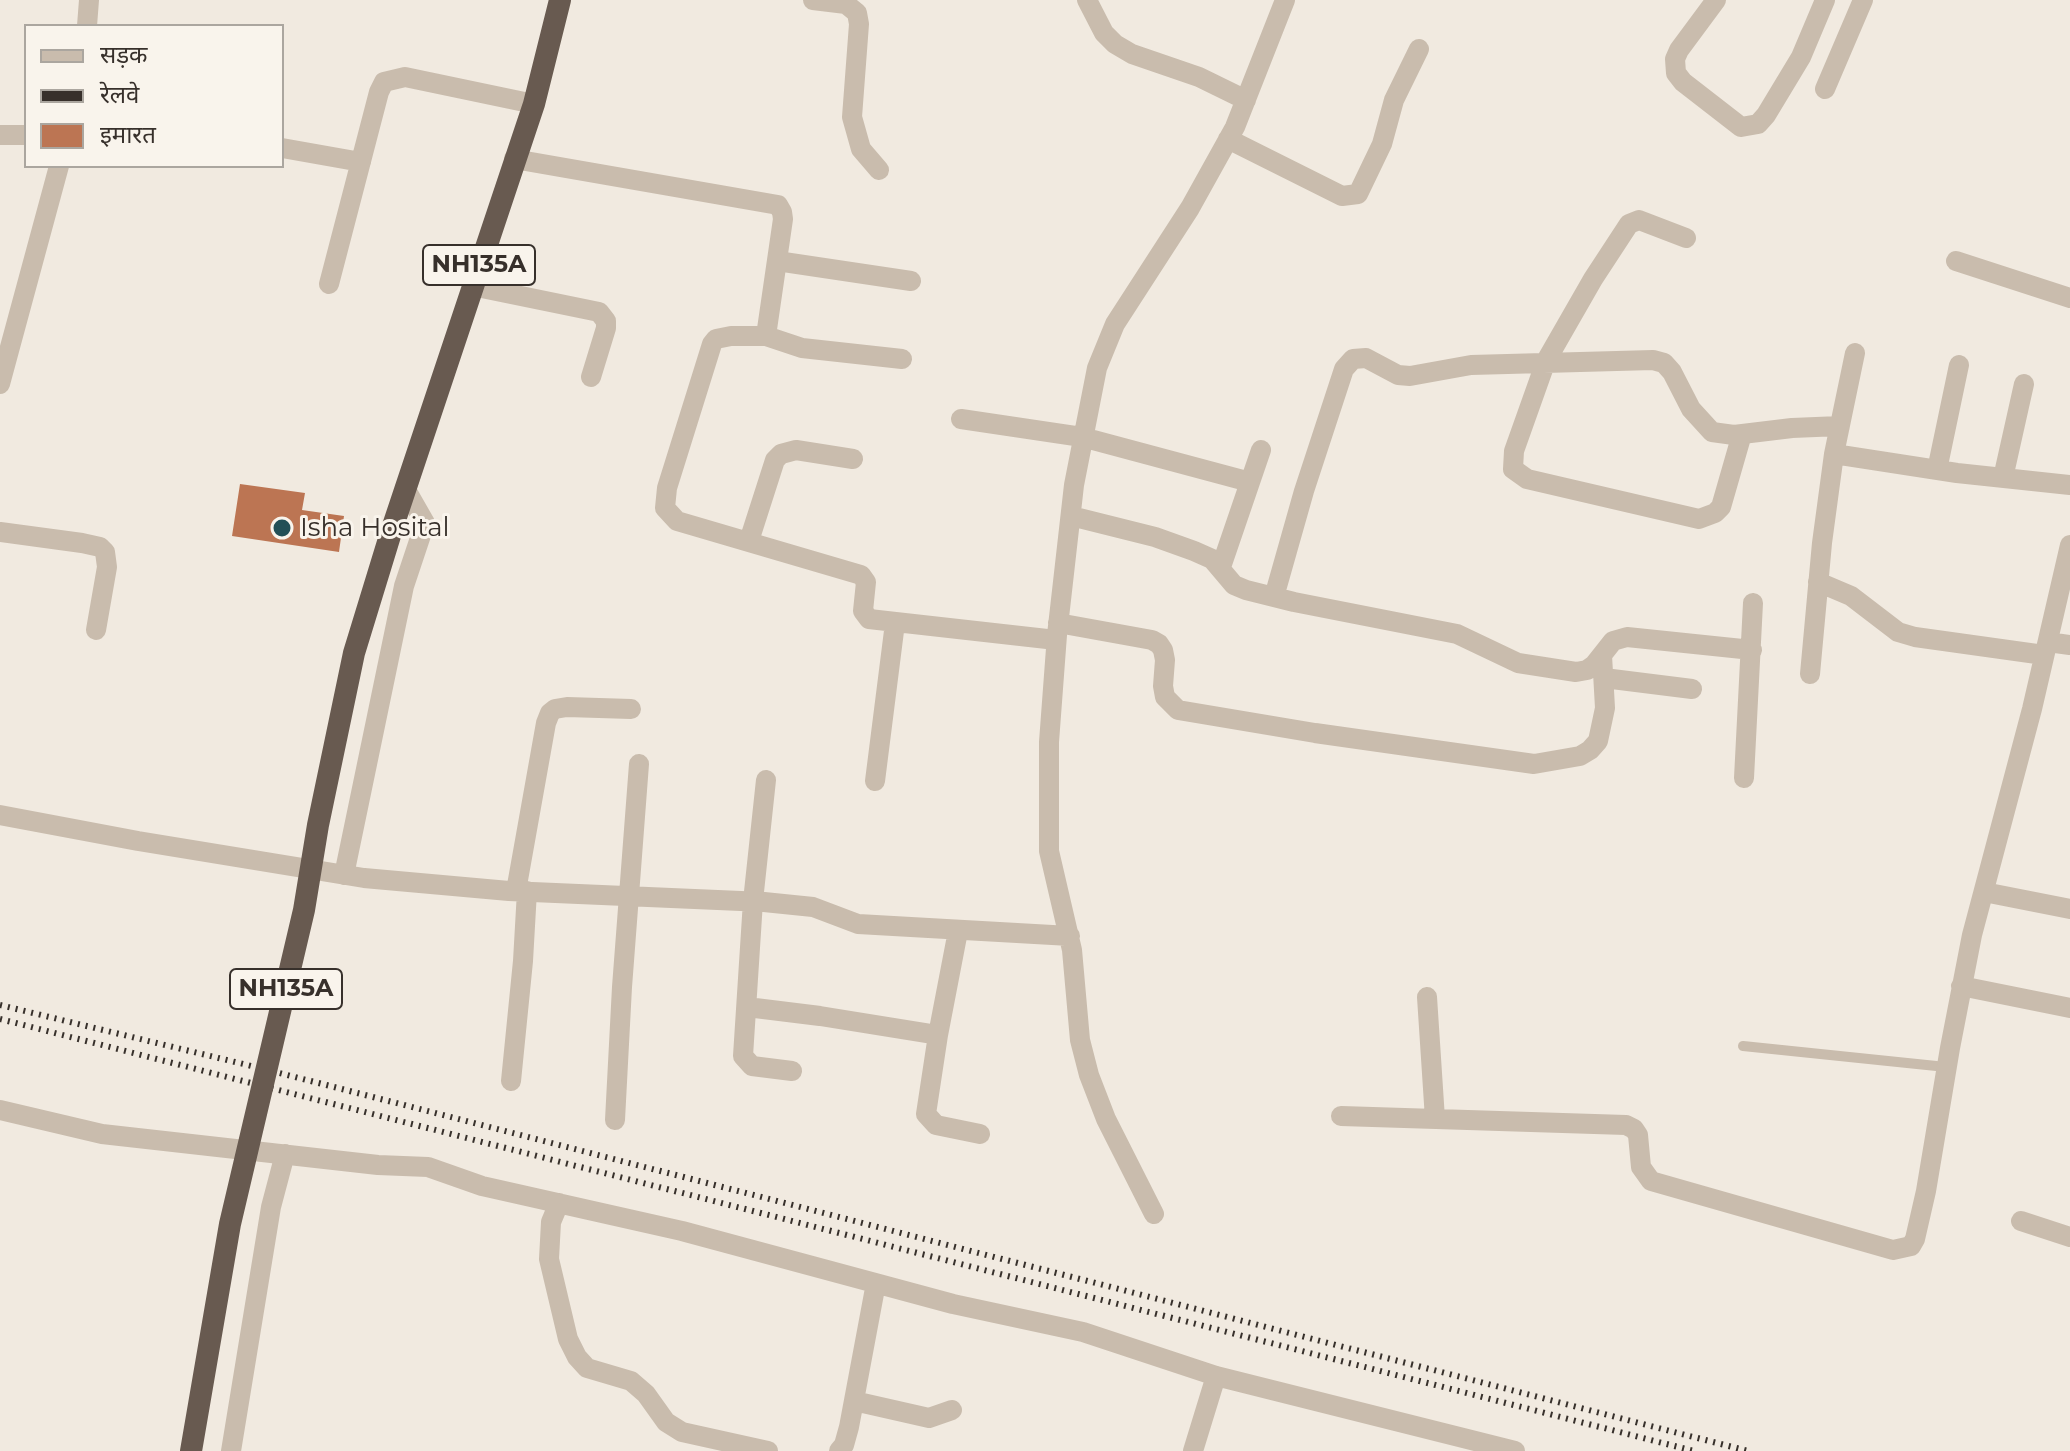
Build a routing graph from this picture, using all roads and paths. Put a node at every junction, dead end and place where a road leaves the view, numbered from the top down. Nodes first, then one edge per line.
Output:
1 (89, 0) edge
2 (560, 0) edge
3 (813, 0) edge
4 (1087, 0) edge
5 (1285, 0) edge
6 (1716, 0) edge
7 (1825, 0) edge
8 (1863, 0) edge
9 (87, 24) edge
10 (1419, 49) dead end
11 (1825, 89) dead end
12 (1246, 100) junction
13 (534, 104) junction
14 (0, 135) edge
15 (24, 135) edge
16 (1228, 139) junction
17 (284, 148) edge
18 (514, 159) junction
19 (361, 162) junction
20 (58, 168) edge
21 (879, 170) dead end
22 (1686, 238) dead end
23 (777, 261) junction
24 (1956, 261) dead end
25 (911, 281) dead end
26 (329, 284) dead end
27 (472, 286) junction
28 (2070, 298) edge
29 (766, 336) junction
30 (1855, 353) dead end
31 (902, 359) dead end
32 (1546, 361) junction
33 (1959, 365) dead end
34 (591, 377) dead end
35 (0, 384) edge
36 (2024, 384) dead end
37 (961, 419) dead end
38 (1840, 426) junction
39 (1742, 434) junction
40 (1082, 437) junction
41 (1261, 450) dead end
42 (1834, 454) junction
43 (853, 459) dead end
44 (1937, 470) junction
45 (2003, 478) junction
46 (1250, 482) junction
47 (2070, 485) edge
48 (405, 488) junction
49 (1071, 516) junction
50 (0, 532) edge
51 (749, 541) junction
52 (2070, 545) edge
53 (1221, 567) junction
54 (1818, 582) junction
55 (1274, 597) junction
56 (1753, 603) dead end
57 (895, 623) junction
58 (96, 630) dead end
59 (1057, 631) junction
60 (2070, 645) edge
61 (2046, 648) junction
62 (1752, 650) junction
63 (1602, 655) junction
64 (1810, 674) dead end
65 (1604, 678) junction
66 (1692, 689) dead end
67 (631, 709) dead end
68 (639, 764) dead end
69 (1744, 778) dead end
70 (766, 780) dead end
71 (875, 781) dead end
72 (0, 815) edge
73 (344, 875) junction
74 (522, 891) junction
75 (1984, 892) junction
76 (630, 896) junction
77 (753, 901) junction
78 (2070, 909) edge
79 (958, 931) junction
80 (1070, 936) junction
81 (1961, 986) junction
82 (1427, 997) dead end
83 (747, 1007) junction
84 (2070, 1008) edge
85 (938, 1035) junction
86 (1743, 1046) dead end
87 (1946, 1067) junction
88 (792, 1071) dead end
89 (511, 1081) dead end
90 (0, 1110) edge
91 (1341, 1116) dead end
92 (1435, 1119) junction
93 (615, 1120) dead end
94 (980, 1134) dead end
95 (285, 1154) junction
96 (559, 1203) junction
97 (1154, 1214) dead end
98 (2021, 1221) dead end
99 (2070, 1237) edge
100 (876, 1283) junction
101 (1216, 1376) junction
102 (854, 1401) junction
103 (952, 1410) dead end
104 (191, 1451) edge
105 (231, 1451) edge
106 (768, 1451) edge
107 (839, 1451) edge
108 (1193, 1451) edge
109 (1515, 1451) edge

1 - 9 street
2 - 13 highway, NH135A
3 - 21 street
4 - 12 street
5 - 12 street
6 - 7 street
8 - 11 street
10 - 16 street
12 - 16 street
13 - 18 highway, NH135A
13 - 19 street
14 - 15 street
16 - 40 street
17 - 19 street
18 - 23 street
18 - 27 highway, NH135A
19 - 26 street
20 - 35 street
22 - 32 street
23 - 25 street
23 - 29 street
24 - 28 street
27 - 34 street
27 - 48 highway, NH135A
29 - 31 street
29 - 51 street
30 - 38 street
32 - 39 street
32 - 39 street
32 - 55 street
33 - 44 street
36 - 45 street
37 - 40 street
38 - 39 street
38 - 42 street
40 - 46 street
40 - 49 street
41 - 46 street
42 - 44 street
42 - 54 street
43 - 51 street
44 - 45 street
45 - 47 street
46 - 53 street
48 - 73 street
48 - 104 highway, NH135A, bridge
49 - 53 street
49 - 59 street
50 - 58 street
51 - 57 street
52 - 61 street
53 - 55 street
54 - 61 street
54 - 64 street
55 - 63 street
56 - 62 street
57 - 59 street
57 - 71 street
59 - 65 street
59 - 80 street
60 - 61 street
61 - 75 street
62 - 63 street
62 - 69 street
63 - 65 street
65 - 66 street
67 - 74 street
68 - 76 street
70 - 77 street
72 - 73 street
73 - 74 street
74 - 76 street
74 - 89 street
75 - 78 street
75 - 81 street
76 - 77 street
76 - 93 street
77 - 79 street
77 - 83 street
79 - 80 street
79 - 85 street
80 - 97 street
81 - 84 street
81 - 87 street
82 - 92 street
83 - 85 street
83 - 88 street
85 - 94 street
86 - 87 lane
87 - 92 street
90 - 95 street
91 - 92 street
95 - 96 street
95 - 105 street
96 - 100 street
96 - 106 street
98 - 99 street
100 - 101 street
100 - 102 street
101 - 108 street
101 - 109 street
102 - 103 street
102 - 107 street

